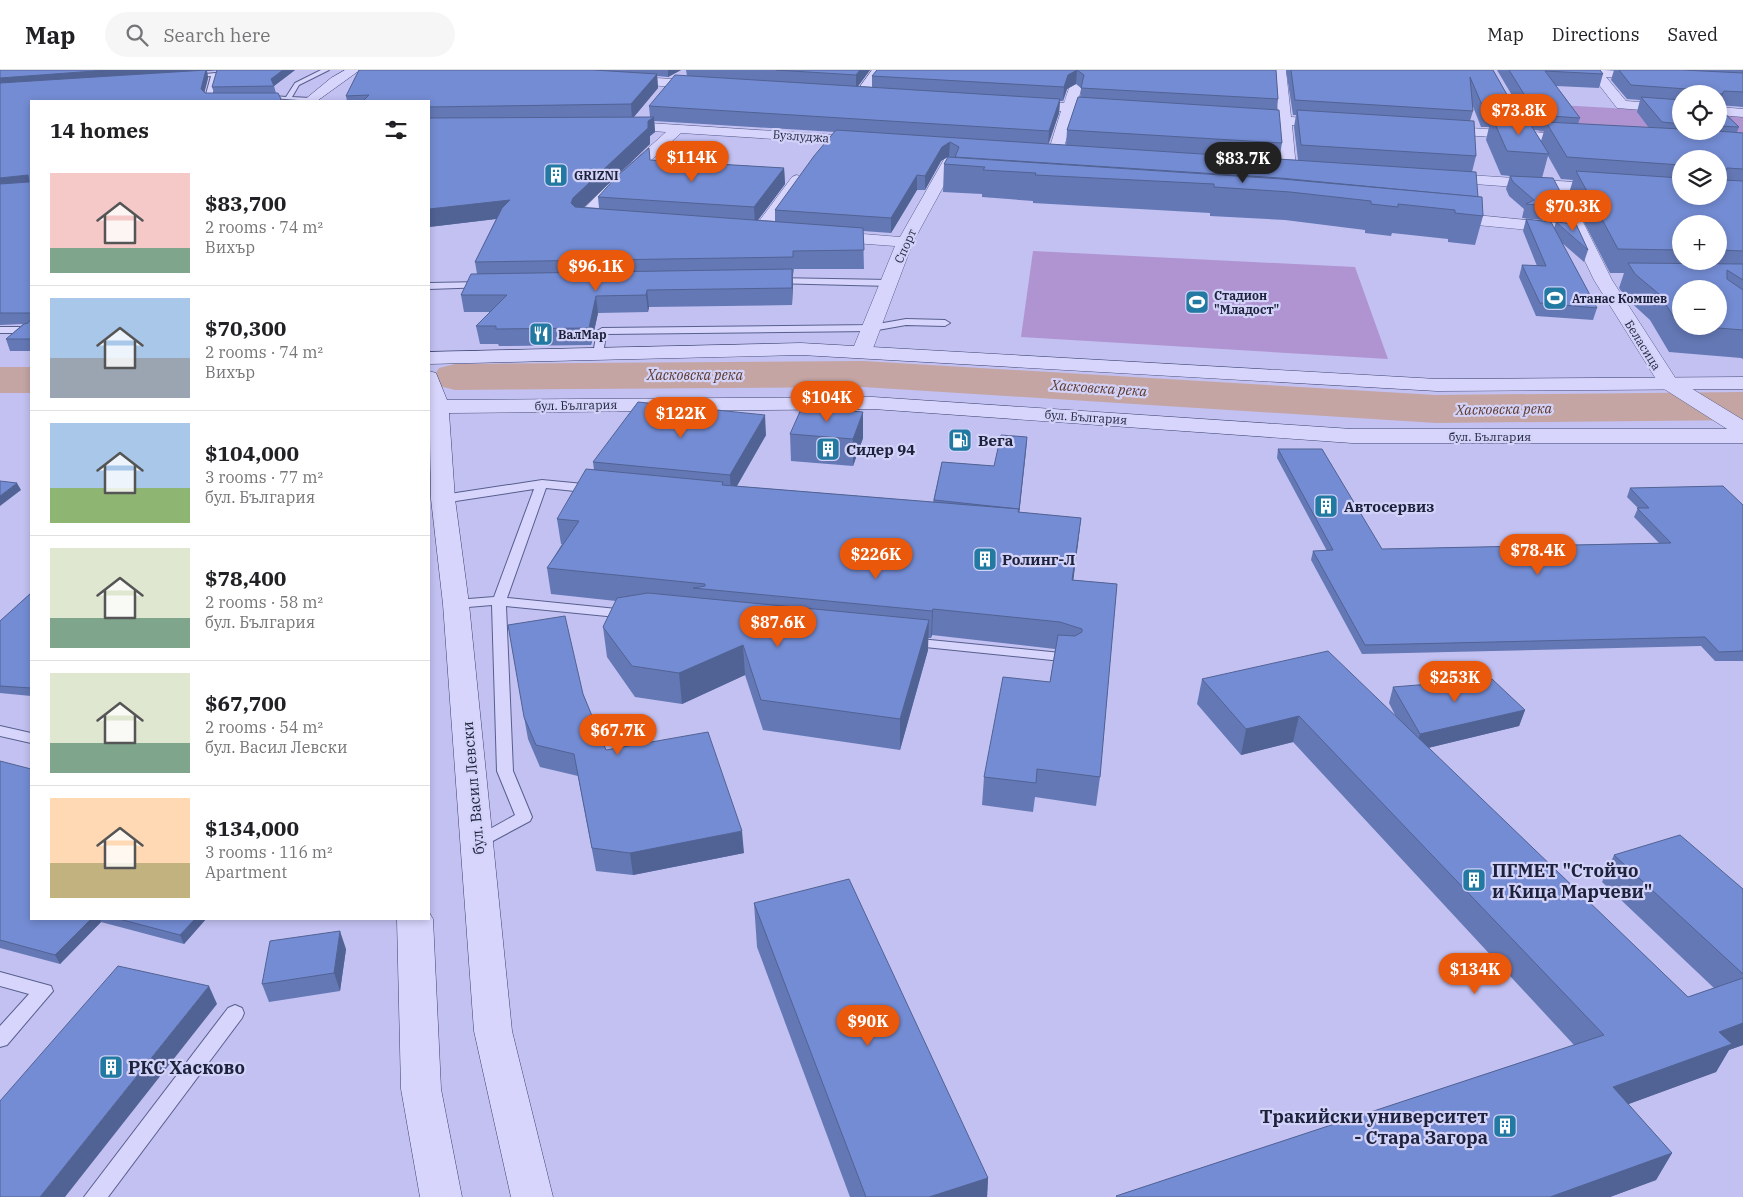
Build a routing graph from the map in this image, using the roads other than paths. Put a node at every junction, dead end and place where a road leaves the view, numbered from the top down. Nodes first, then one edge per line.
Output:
1 (326, 70) edge
2 (688, 70) edge
3 (878, 70) edge
4 (1280, 70) edge
5 (1533, 70) edge
6 (242, 72) edge
7 (359, 73) edge
8 (1077, 73) edge
9 (216, 74) junction
10 (1596, 74) junction
11 (176, 76) edge
12 (1664, 77) edge
13 (613, 80) edge
14 (672, 83) junction
15 (722, 86) edge
16 (661, 96) edge
17 (880, 96) edge
18 (256, 97) edge
19 (336, 97) dead end
20 (288, 98) junction
21 (207, 99) edge
22 (227, 99) edge
23 (302, 100) edge
24 (310, 100) edge
25 (1009, 104) edge
26 (1069, 108) junction
27 (1672, 108) edge
28 (1128, 111) edge
29 (1727, 112) edge
30 (1743, 113) edge
31 (1226, 117) edge
32 (1518, 120) edge
33 (1285, 121) junction
34 (1343, 124) edge
35 (608, 126) edge
36 (679, 128) junction
37 (1421, 129) edge
38 (1527, 136) junction
39 (828, 138) junction
40 (1596, 140) edge
41 (884, 142) edge
42 (940, 145) edge
43 (1537, 153) edge
44 (816, 154) edge
45 (1074, 154) edge
46 (1289, 168) edge
47 (805, 169) edge
48 (1546, 169) edge
49 (941, 177) junction
50 (1427, 177) edge
51 (958, 179) edge
52 (1556, 186) junction
53 (1672, 193) edge
54 (1426, 215) edge
55 (602, 221) edge
56 (740, 230) edge
57 (1580, 230) junction
58 (760, 232) junction
59 (779, 233) edge
60 (808, 235) edge
61 (905, 242) junction
62 (1602, 280) junction
63 (768, 281) edge
64 (1621, 281) edge
65 (890, 283) junction
66 (498, 285) edge
67 (430, 286) edge
68 (945, 323) dead end
69 (872, 328) junction
70 (0, 330) edge
71 (30, 330) edge
72 (862, 350) junction
73 (598, 354) junction
74 (430, 358) edge
75 (1743, 382) edge
76 (430, 383) edge
77 (1668, 383) junction
78 (434, 407) edge
79 (1743, 429) edge
80 (1743, 436) edge
81 (542, 484) junction
82 (611, 491) edge
83 (444, 499) junction
84 (499, 601) junction
85 (456, 604) junction
86 (637, 615) edge
87 (893, 640) edge
88 (1071, 658) edge
89 (0, 731) edge
90 (30, 738) edge
91 (478, 843) junction
92 (415, 920) edge
93 (0, 979) edge
94 (234, 1013) dead end
95 (0, 1039) edge
96 (95, 1197) edge
97 (441, 1197) edge
98 (532, 1197) edge

1 - 20 lane
2 - 14 street
3 - 17 street
4 - 33 street
5 - 10 street
6 - 9 lane
7 - 19 street
7 - 24 street
8 - 26 street
9 - 11 lane
9 - 21 lane
10 - 12 street
10 - 27 street
13 - 14 street
14 - 15 street
14 - 16 street
18 - 20 lane
20 - 23 lane
21 - 22 lane
25 - 26 street
26 - 28 street
26 - 45 street
29 - 30 street
31 - 33 street
32 - 38 street
33 - 34 street
33 - 46 street
35 - 36 street, Бузлуджа
36 - 39 street, Бузлуджа
36 - 55 street
37 - 38 street
38 - 40 street
38 - 43 street
39 - 41 street, Бузлуджа
39 - 44 street
42 - 49 street, Спорт
47 - 58 street
48 - 52 street, Беласица
49 - 51 street
49 - 61 street, Спорт
50 - 52 street
52 - 53 street
52 - 57 street, Беласица
54 - 57 street
56 - 58 street
57 - 62 street, Беласица
58 - 59 street
60 - 61 street
61 - 65 street, Спорт
62 - 64 street
62 - 77 street, Беласица
63 - 65 lane
65 - 69 street, Спорт
66 - 67 lane
68 - 69 lane
69 - 72 street, Спорт
69 - 73 lane
70 - 71 lane
72 - 73 street
72 - 77 street
73 - 74 street
75 - 77 street
76 - 78 street, бул. Васил Левски
77 - 79 street
78 - 80 street, бул. България
78 - 83 street, бул. Васил Левски
81 - 82 lane
81 - 83 lane
81 - 84 lane
83 - 85 street, бул. Васил Левски
84 - 85 lane
84 - 86 lane
84 - 91 lane
85 - 91 street, бул. Васил Левски
87 - 88 lane
89 - 90 lane
91 - 98 street, бул. Васил Левски
92 - 97 street
93 - 95 lane
94 - 96 lane

